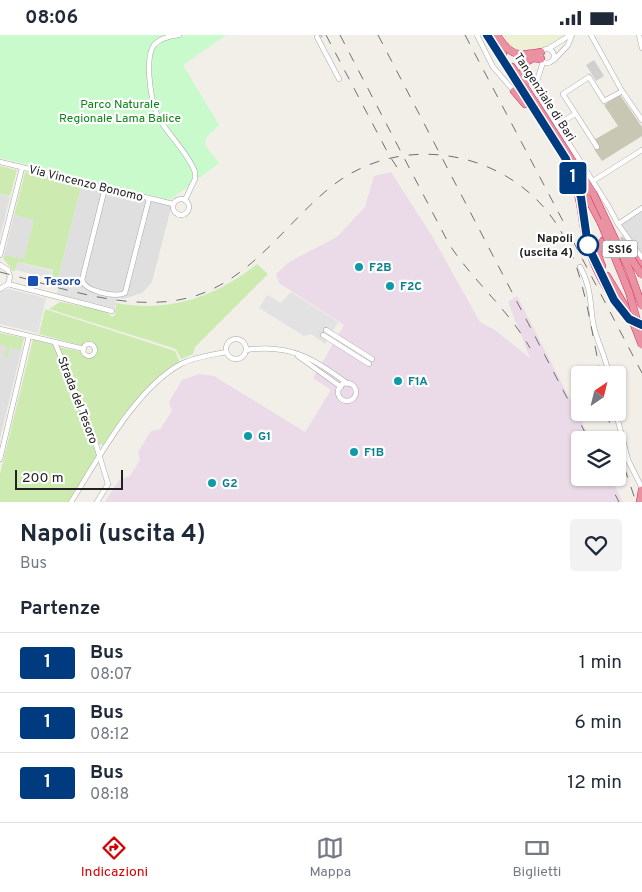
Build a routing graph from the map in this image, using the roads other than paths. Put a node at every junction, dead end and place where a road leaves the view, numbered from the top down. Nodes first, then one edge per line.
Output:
1 (179, 35) edge
2 (477, 35) edge
3 (487, 35) edge
4 (492, 35) edge
5 (497, 35) edge
6 (571, 35) edge
7 (591, 35) edge
8 (639, 35) edge
9 (317, 36) edge
10 (641, 41) edge
11 (642, 48) edge
12 (543, 56) junction
13 (551, 62) junction
14 (540, 71) junction
15 (339, 79) dead end
16 (514, 91) joint
17 (619, 93) dead end
18 (575, 114) junction
19 (642, 120) edge
20 (554, 126) junction
21 (553, 138) junction
22 (597, 147) dead end
23 (642, 150) edge
24 (566, 159) junction
25 (0, 162) edge
26 (22, 168) junction
27 (593, 181) junction
28 (105, 188) junction
29 (593, 193) junction
30 (149, 199) junction
31 (185, 200) junction
32 (173, 204) junction
33 (642, 208) edge
34 (618, 225) junction
35 (603, 241) dead end
36 (629, 248) tunnel mouth
37 (0, 255) edge
38 (642, 258) edge
39 (0, 265) edge
40 (580, 267) dead end
41 (642, 268) edge
42 (642, 275) edge
43 (8, 284) junction
44 (0, 289) edge
45 (642, 306) edge
46 (112, 311) dead end
47 (642, 325) edge
48 (0, 329) edge
49 (326, 330) dead end
50 (323, 335) dead end
51 (29, 336) junction
52 (642, 339) edge
53 (55, 343) junction
54 (642, 345) edge
55 (84, 349) dead end
56 (246, 350) junction
57 (226, 352) junction
58 (296, 355) junction
59 (372, 359) dead end
60 (368, 364) dead end
61 (607, 366) edge
62 (348, 384) junction
63 (341, 387) junction
64 (618, 421) edge
65 (1, 447) edge
66 (100, 457) junction
67 (0, 459) edge
68 (642, 489) edge
69 (71, 502) edge
70 (97, 502) edge
71 (640, 502) edge

1 - 31 street
2 - 16 street
3 - 21 highway, Tangenziale di Bari / SS16
4 - 20 highway, Tangenziale di Bari / SS16
5 - 12 highway
6 - 12 street
6 - 13 street
7 - 19 street
8 - 10 street
9 - 15 street
10 - 11 street
12 - 13 street
12 - 13 street
12 - 14 street
12 - 20 highway
13 - 14 street
14 - 20 street
16 - 21 highway
17 - 18 street
18 - 20 street
18 - 22 street
20 - 27 street
20 - 29 highway, Tangenziale di Bari / SS16
21 - 24 highway, Tangenziale di Bari / SS16
23 - 27 street
24 - 47 highway
24 - 52 highway, Tangenziale di Bari / SS16, bridge
25 - 26 street, Via Vincenzo Bonomo
26 - 28 street, Via Vincenzo Bonomo
26 - 37 street
27 - 34 street
28 - 30 street, Via Vincenzo Bonomo
28 - 30 street
29 - 42 highway, bridge
29 - 45 highway, Tangenziale di Bari / SS16, bridge
30 - 32 street, Via Vincenzo Bonomo
31 - 32 street
31 - 32 street
33 - 34 street
34 - 38 street
35 - 54 highway, bridge
36 - 41 highway
39 - 43 street
40 - 61 street
43 - 44 street
43 - 46 street
48 - 51 street
49 - 59 street
50 - 60 street
51 - 53 street
51 - 65 street
53 - 55 street
53 - 66 street, Strada del Tesoro
56 - 57 street
56 - 57 street
56 - 58 street
57 - 66 street
58 - 62 street
58 - 63 street
62 - 63 street
62 - 63 street
64 - 68 street
65 - 67 street
66 - 69 street
66 - 70 street, Strada del Tesoro
68 - 71 highway

